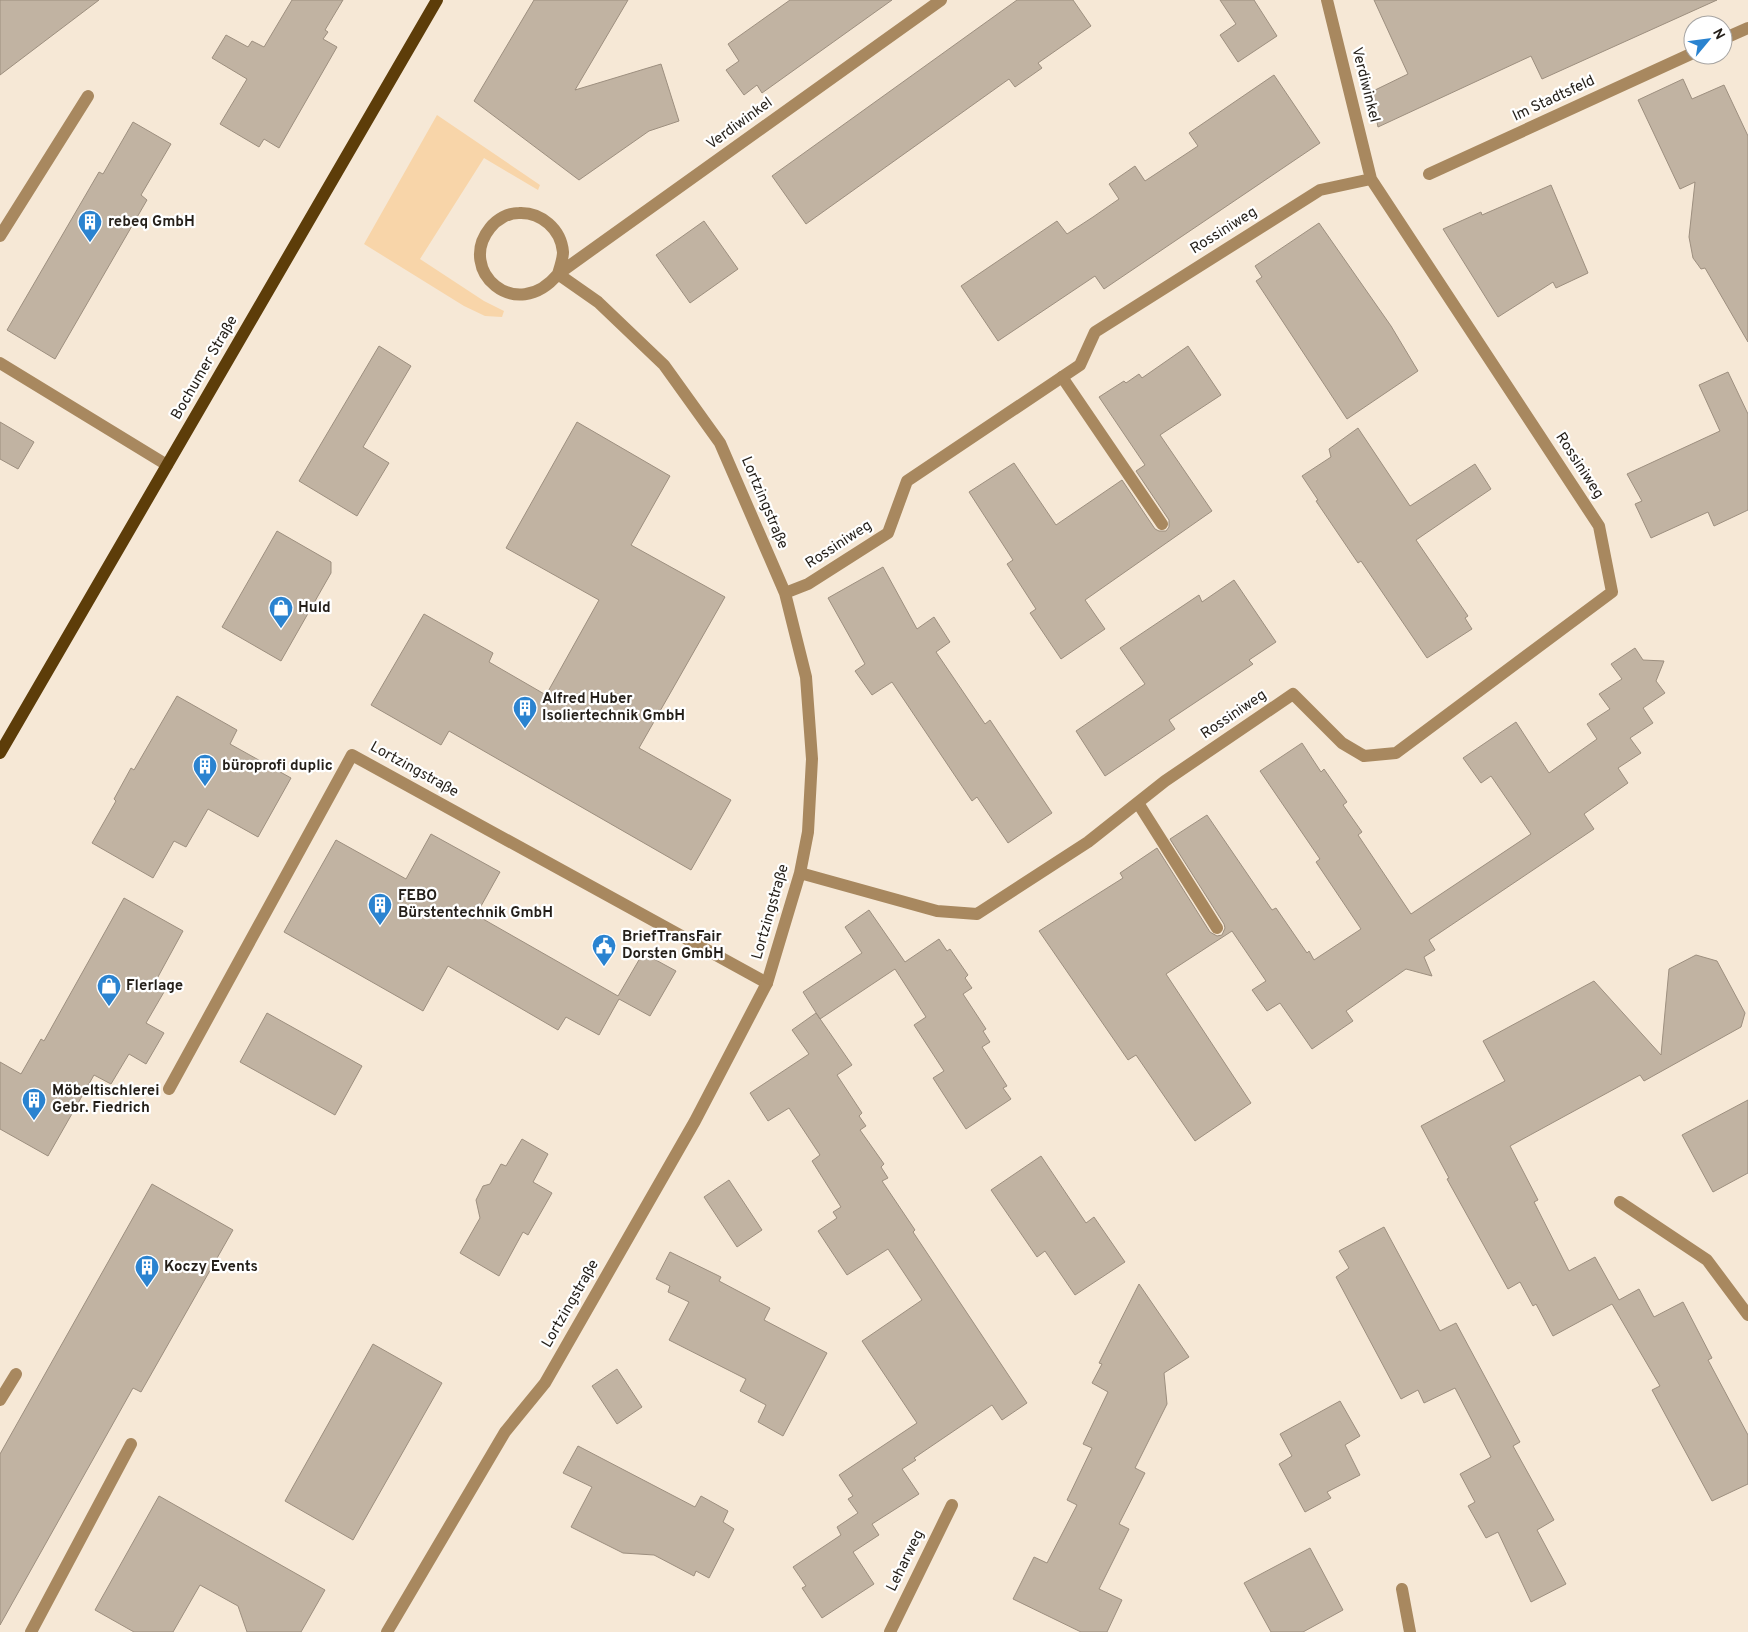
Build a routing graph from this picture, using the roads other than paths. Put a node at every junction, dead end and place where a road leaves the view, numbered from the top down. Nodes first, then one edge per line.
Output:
1 (437, 0) edge
2 (941, 0) edge
3 (1327, 0) edge
4 (1748, 28) edge
5 (1733, 35) edge
6 (1683, 58) edge
7 (88, 96) dead end
8 (1429, 174) dead end
9 (1371, 179) junction
10 (1, 234) edge
11 (558, 274) junction
12 (0, 364) edge
13 (1062, 377) junction
14 (167, 465) junction
15 (1162, 524) dead end
16 (785, 593) junction
17 (0, 753) edge
18 (1138, 803) junction
19 (800, 873) junction
20 (1216, 928) dead end
21 (767, 983) junction
22 (169, 1089) dead end
23 (1620, 1202) dead end
24 (1748, 1315) edge
25 (16, 1374) dead end
26 (0, 1400) edge
27 (131, 1444) dead end
28 (952, 1505) dead end
29 (1402, 1589) dead end
30 (32, 1632) edge
31 (388, 1632) edge
32 (890, 1632) edge
33 (1410, 1632) edge

1 - 14 main road, Bochumer Straße
2 - 11 street, Verdiwinkel
3 - 9 street, Verdiwinkel
4 - 5 street
6 - 8 street, Im Stadtsfeld
7 - 10 street
9 - 13 street, Rossiniweg
9 - 18 street, Rossiniweg
11 - 11 street
11 - 16 street, Lortzingstraße
12 - 14 street
13 - 15 street
13 - 16 street, Rossiniweg
14 - 17 main road, Bochumer Straße
16 - 19 street, Lortzingstraße
18 - 19 street, Rossiniweg
18 - 20 street
19 - 21 street, Lortzingstraße
21 - 22 street, Lortzingstraße
21 - 31 street, Lortzingstraße
23 - 24 street
25 - 26 street
27 - 30 street
28 - 32 street, Leharweg
29 - 33 street

